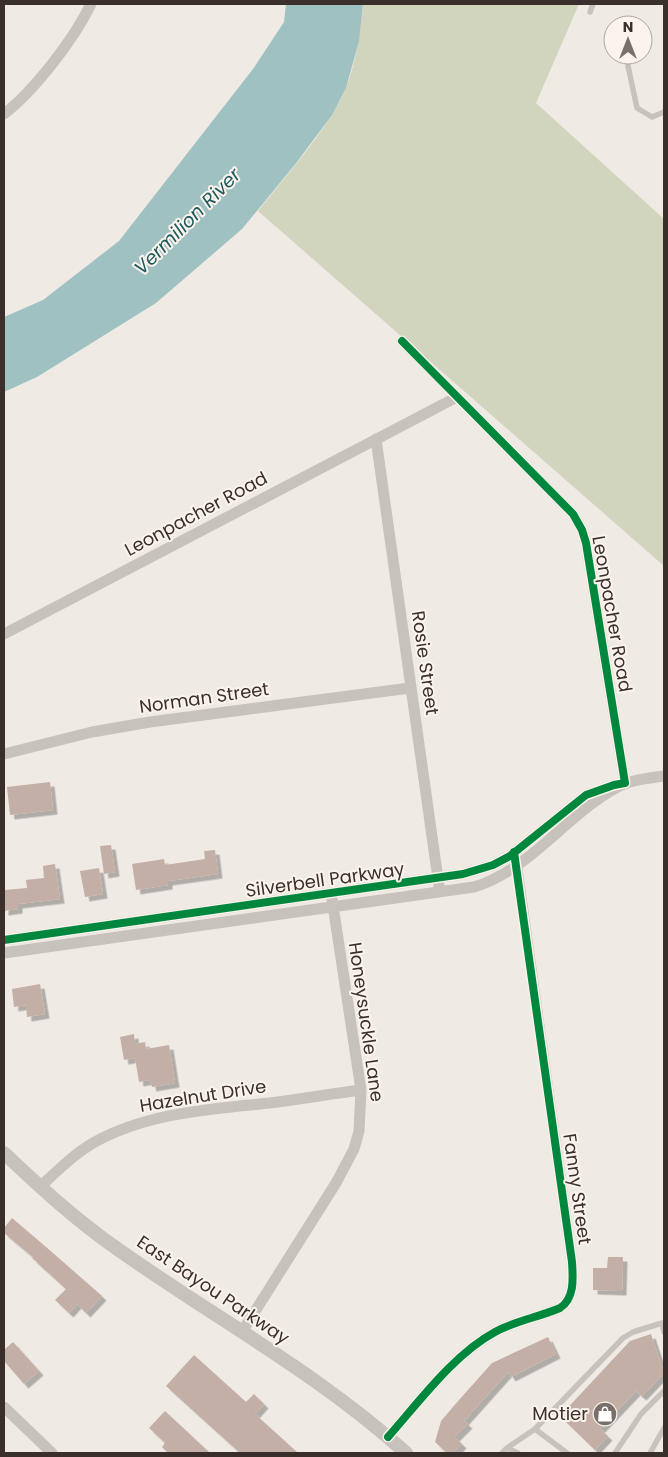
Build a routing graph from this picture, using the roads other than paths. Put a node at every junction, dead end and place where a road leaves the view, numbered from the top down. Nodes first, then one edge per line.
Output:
1 (91, 4) edge
2 (593, 4) edge
3 (590, 12) dead end
4 (628, 66) dead end
5 (664, 112) edge
6 (4, 114) edge
7 (402, 341) dead end
8 (457, 397) junction
9 (376, 439) junction
10 (4, 634) edge
11 (410, 688) junction
12 (4, 754) edge
13 (664, 776) edge
14 (625, 784) junction
15 (514, 852) junction
16 (517, 866) junction
17 (438, 879) junction
18 (440, 893) junction
19 (332, 894) junction
20 (334, 907) junction
21 (4, 940) edge
22 (4, 953) edge
23 (361, 1090) junction
24 (4, 1153) edge
25 (40, 1187) junction
26 (242, 1332) junction
27 (664, 1332) edge
28 (664, 1391) edge
29 (4, 1407) edge
30 (664, 1428) edge
31 (535, 1429) junction
32 (388, 1437) junction
33 (504, 1451) edge
34 (52, 1453) edge
35 (406, 1453) edge
36 (518, 1453) edge
37 (567, 1453) edge
38 (615, 1453) edge
39 (650, 1453) edge

1 - 6 street
2 - 3 lane
4 - 5 lane
7 - 8 street, Leonpacher Road
8 - 9 street, Leonpacher Road
8 - 14 street, Leonpacher Road
9 - 10 street, Leonpacher Road
9 - 11 street, Rosie Street
11 - 12 street, Norman Street
11 - 17 street, Rosie Street
13 - 14 street, Silverbell Parkway
14 - 15 street, Silverbell Parkway
14 - 16 street, Silverbell Parkway
15 - 16 street, Fanny Street
15 - 17 street, Silverbell Parkway
16 - 18 street, Silverbell Parkway
16 - 32 street, Fanny Street
17 - 18 street, Rosie Street
17 - 19 street, Silverbell Parkway
18 - 20 street, Silverbell Parkway
19 - 20 street, Honeysuckle Lane
19 - 21 street, Silverbell Parkway
20 - 22 street, Silverbell Parkway
20 - 23 street, Honeysuckle Lane
23 - 25 street, Hazelnut Drive
23 - 26 street, Honeysuckle Lane
24 - 25 street, East Bayou Parkway
25 - 26 street, East Bayou Parkway
26 - 32 street, East Bayou Parkway
27 - 31 lane
28 - 38 lane
29 - 34 street
30 - 39 lane
31 - 33 lane
31 - 37 lane
32 - 35 street, East Bayou Parkway
33 - 36 lane

